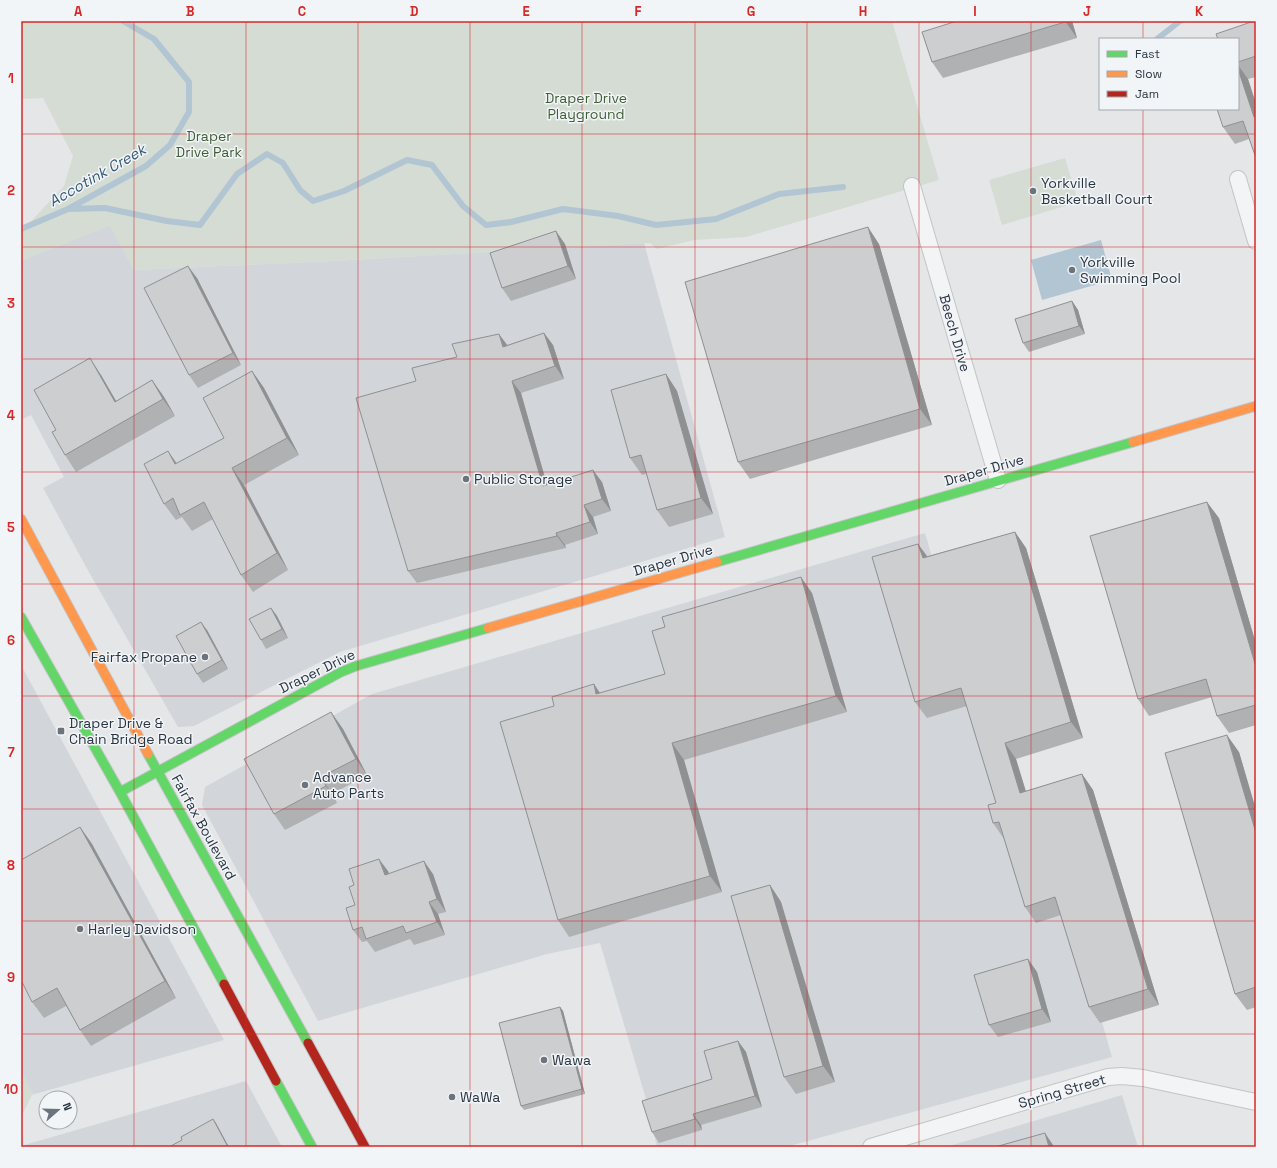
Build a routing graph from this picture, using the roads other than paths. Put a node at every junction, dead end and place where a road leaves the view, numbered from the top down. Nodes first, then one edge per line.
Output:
1 (1238, 178) dead end
2 (912, 186) dead end
3 (1256, 241) edge
4 (1256, 406) edge
5 (998, 480) junction
6 (21, 519) edge
7 (21, 617) edge
8 (157, 771) junction
9 (120, 792) junction
10 (1256, 1102) edge
11 (312, 1147) edge
12 (365, 1147) edge
13 (871, 1147) edge

1 - 3 street
2 - 5 street, Beech Drive
4 - 5 main road, Draper Drive
5 - 8 main road, Draper Drive
6 - 8 main road, Fairfax Boulevard
7 - 9 main road
8 - 9 main road, Draper Drive
8 - 12 main road, Fairfax Boulevard
9 - 11 main road
10 - 13 street, Spring Street

